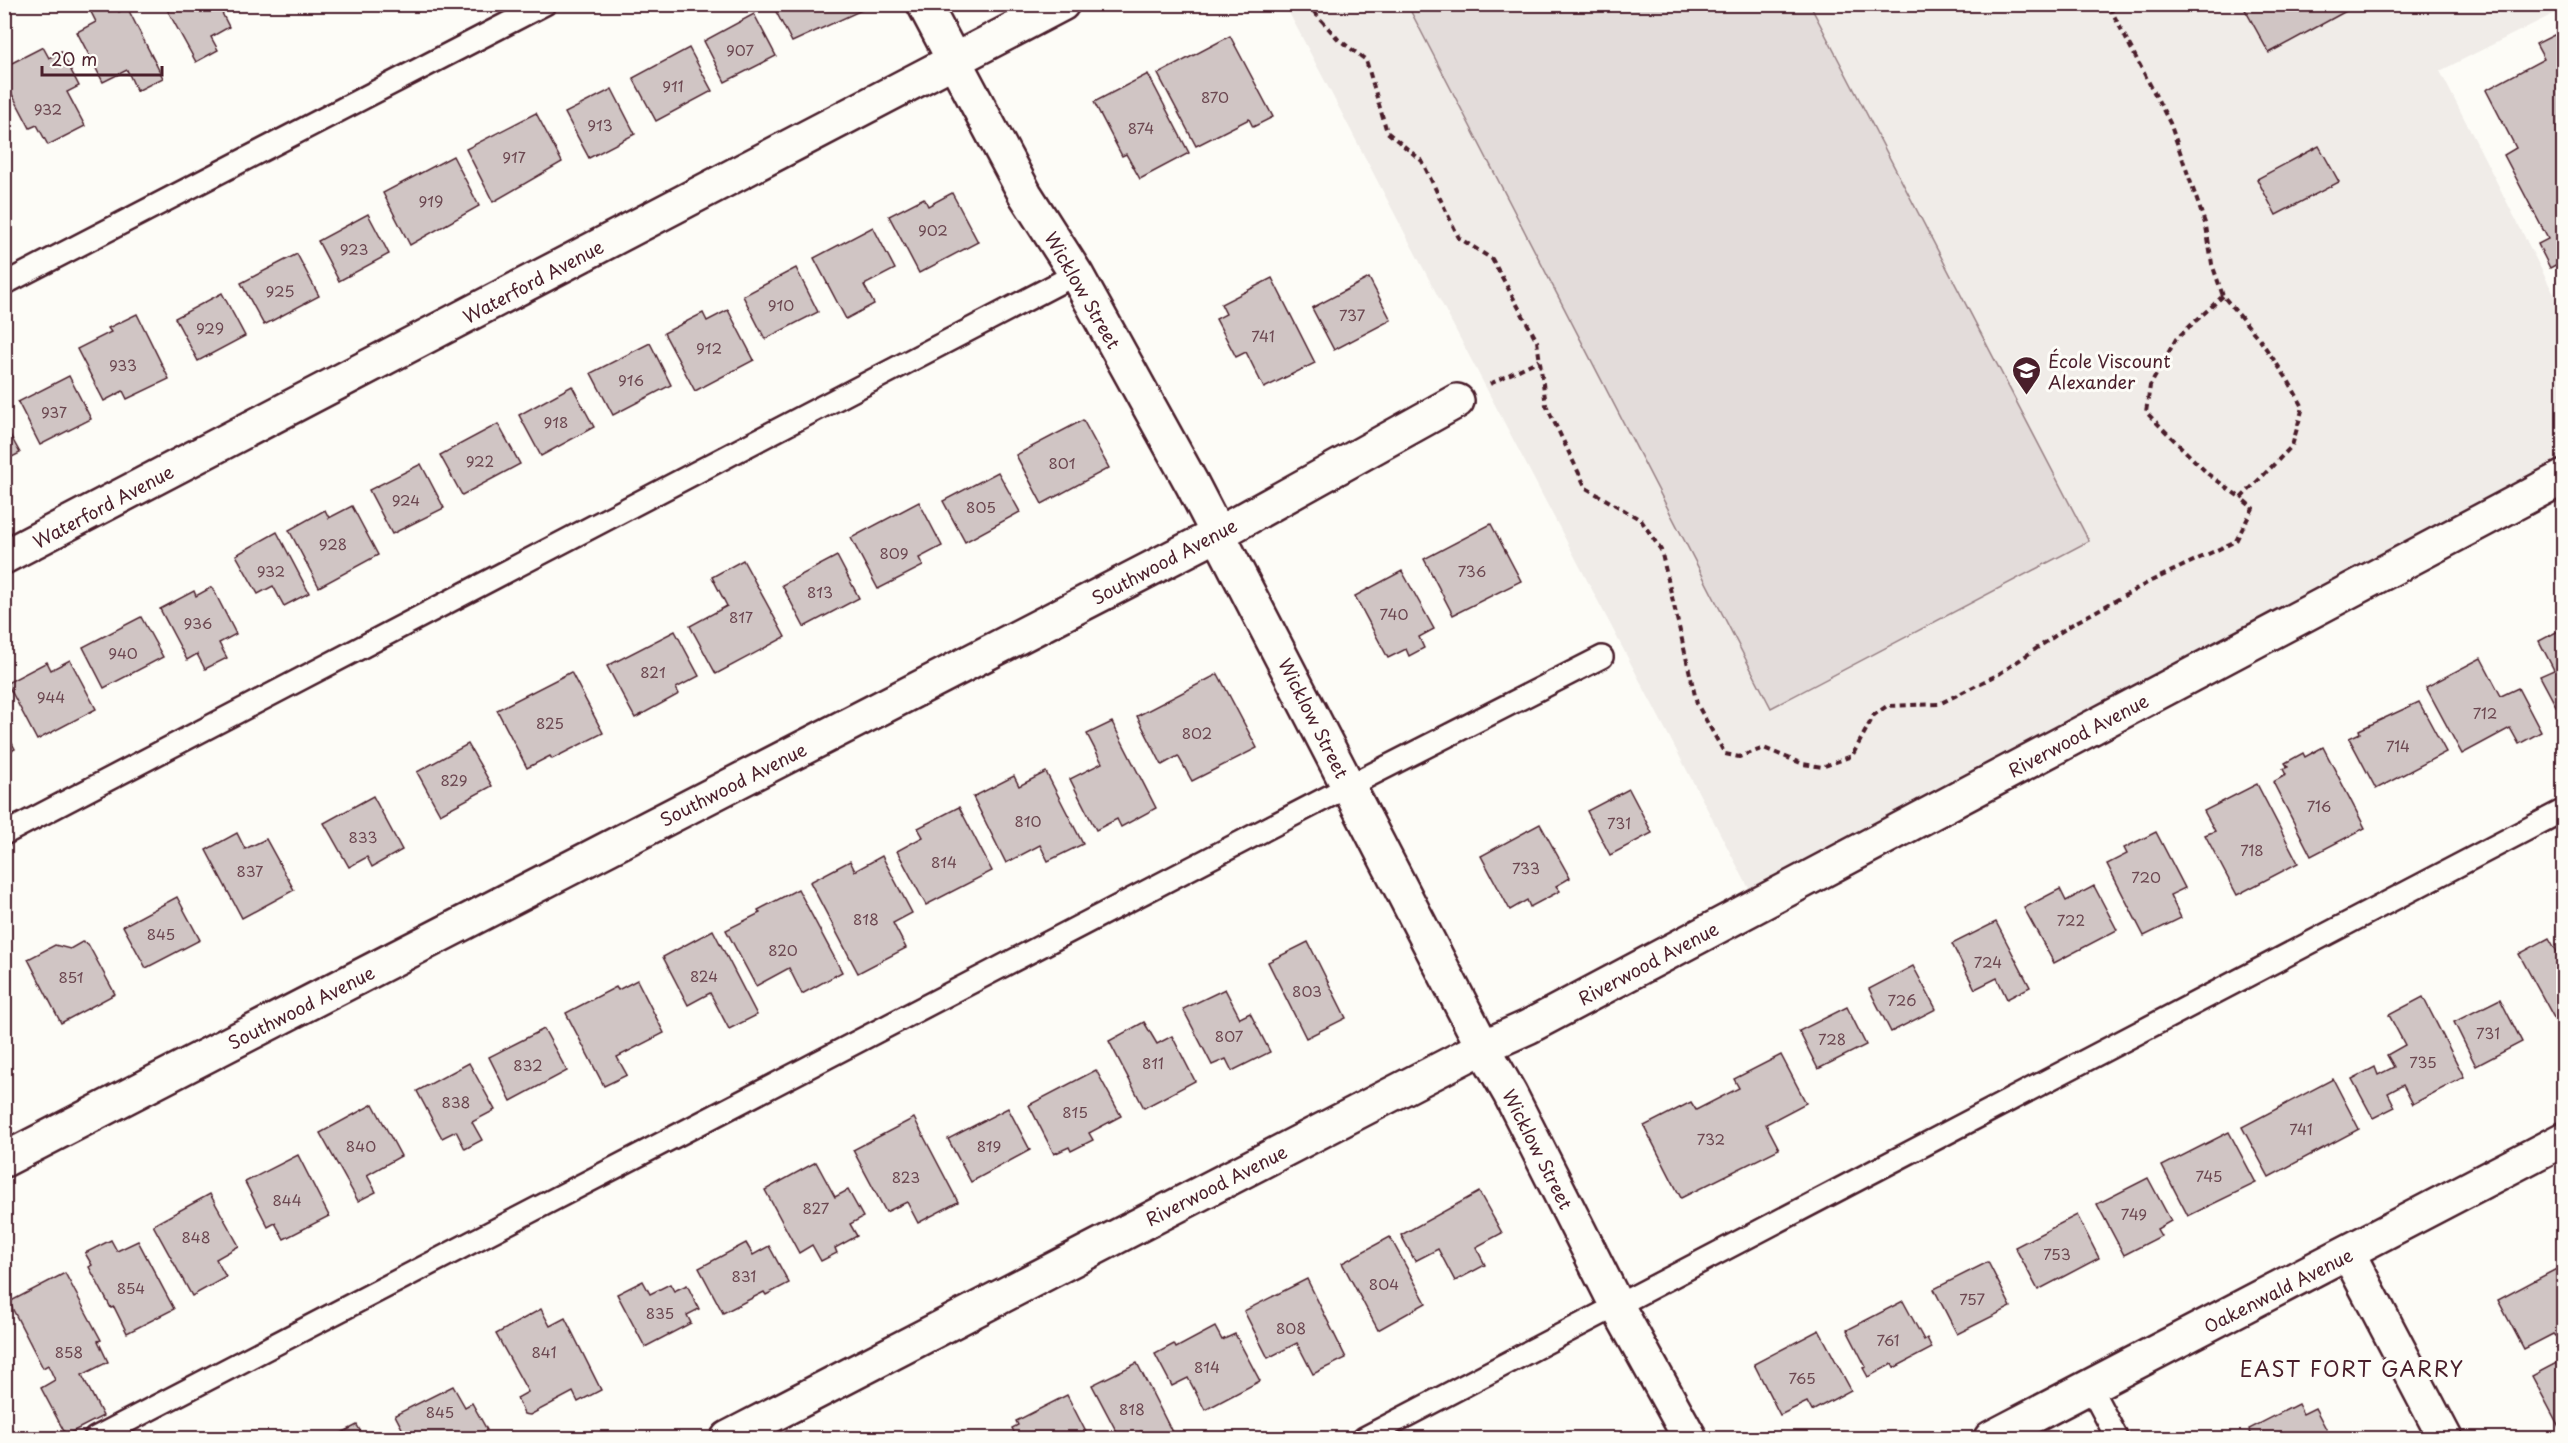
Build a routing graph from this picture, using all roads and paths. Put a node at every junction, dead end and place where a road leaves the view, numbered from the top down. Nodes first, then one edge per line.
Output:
1 (545, 4) edge
2 (924, 4) edge
3 (1062, 4) edge
4 (1307, 4) edge
5 (2108, 4) edge
6 (954, 61) junction
7 (1076, 274) junction
8 (4, 284) edge
9 (2223, 296) junction
10 (1539, 360) junction
11 (1457, 401) joint
12 (2564, 477) edge
13 (2241, 498) junction
14 (1218, 534) junction
15 (4, 557) edge
16 (1602, 657) dead end
17 (1349, 786) junction
18 (2564, 810) edge
19 (4, 834) edge
20 (1483, 1047) junction
21 (2564, 1138) edge
22 (4, 1160) edge
23 (2348, 1253) junction
24 (1617, 1306) junction
25 (2090, 1387) junction
26 (95, 1438) edge
27 (728, 1438) edge
28 (1364, 1438) edge
29 (1690, 1438) edge
30 (1991, 1438) edge
31 (2117, 1438) edge
32 (2445, 1438) edge

1 - 8 lane
2 - 6 street, Wicklow Street
3 - 6 street, Waterford Avenue
4 - 10 path
5 - 9 path
6 - 7 street, Wicklow Street
6 - 15 street, Waterford Avenue
7 - 14 street, Wicklow Street
7 - 19 lane
9 - 13 path
9 - 13 path
10 - 11 path
10 - 13 path
11 - 14 street, Southwood Avenue
12 - 20 street, Riverwood Avenue
14 - 17 street, Wicklow Street
14 - 22 street, Southwood Avenue
16 - 17 lane
17 - 20 street, Wicklow Street
17 - 26 lane
18 - 24 lane
20 - 24 street, Wicklow Street
20 - 27 street, Riverwood Avenue
21 - 23 street, Oakenwald Avenue
23 - 25 street, Oakenwald Avenue
23 - 32 street
24 - 28 lane
24 - 29 street, Wicklow Street
25 - 30 street, Oakenwald Avenue
25 - 31 lane

